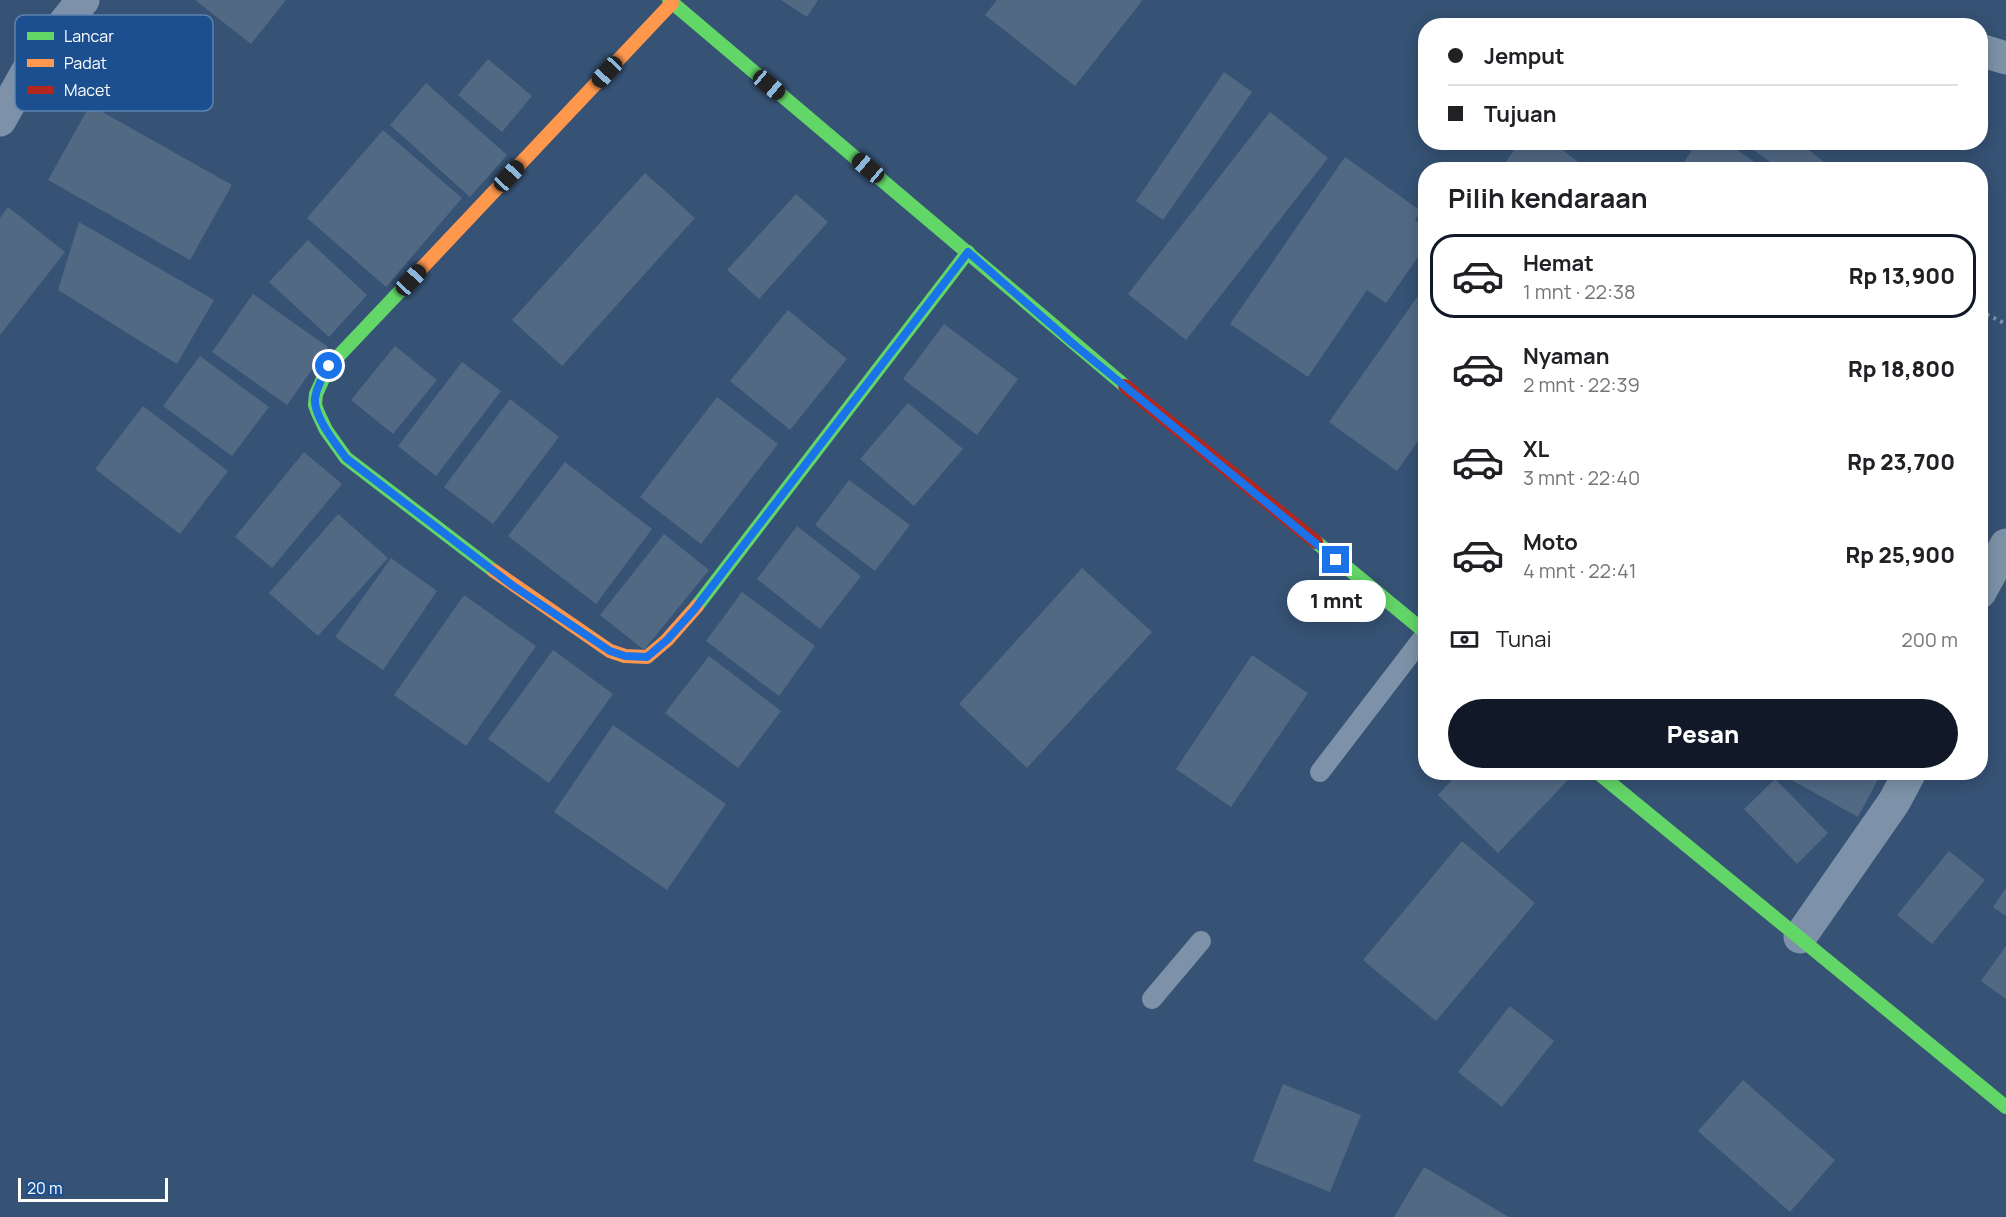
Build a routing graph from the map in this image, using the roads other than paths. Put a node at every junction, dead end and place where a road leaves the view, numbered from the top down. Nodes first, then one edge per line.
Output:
1 (83, 0) edge
2 (671, 1) edge
3 (71, 15) edge
4 (1988, 52) edge
5 (2006, 58) edge
6 (15, 93) edge
7 (0, 120) edge
8 (968, 252) junction
9 (2006, 545) edge
10 (1988, 578) edge
11 (1418, 628) edge
12 (1418, 643) edge
13 (1320, 772) dead end
14 (1607, 780) edge
15 (1906, 780) edge
16 (1800, 937) junction
17 (1201, 941) dead end
18 (1152, 999) dead end
19 (2006, 1107) edge

1 - 3 street
2 - 8 street
2 - 8 street
4 - 5 street
6 - 7 street
8 - 11 street
9 - 10 street
12 - 13 lane
14 - 16 street
15 - 16 street
16 - 19 street
17 - 18 lane

